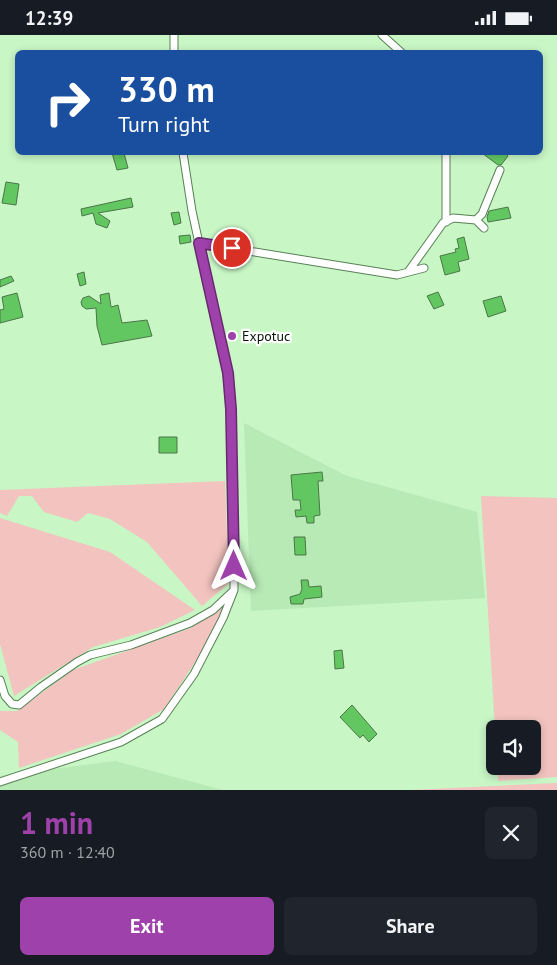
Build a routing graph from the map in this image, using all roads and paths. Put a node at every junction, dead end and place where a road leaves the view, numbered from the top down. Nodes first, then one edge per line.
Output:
1 (174, 35) edge
2 (382, 35) edge
3 (174, 50) edge
4 (399, 50) edge
5 (183, 155) edge
6 (446, 155) edge
7 (500, 170) dead end
8 (476, 219) junction
9 (446, 222) junction
10 (484, 228) dead end
11 (199, 243) junction
12 (424, 268) dead end
13 (408, 272) junction
14 (234, 590) junction
15 (0, 680) edge
16 (0, 782) edge

1 - 3 street
2 - 4 street
5 - 11 street
6 - 9 street
7 - 8 street
8 - 9 street
8 - 10 street
9 - 13 street
11 - 13 street
11 - 14 street
12 - 13 street
14 - 15 street
14 - 16 street

